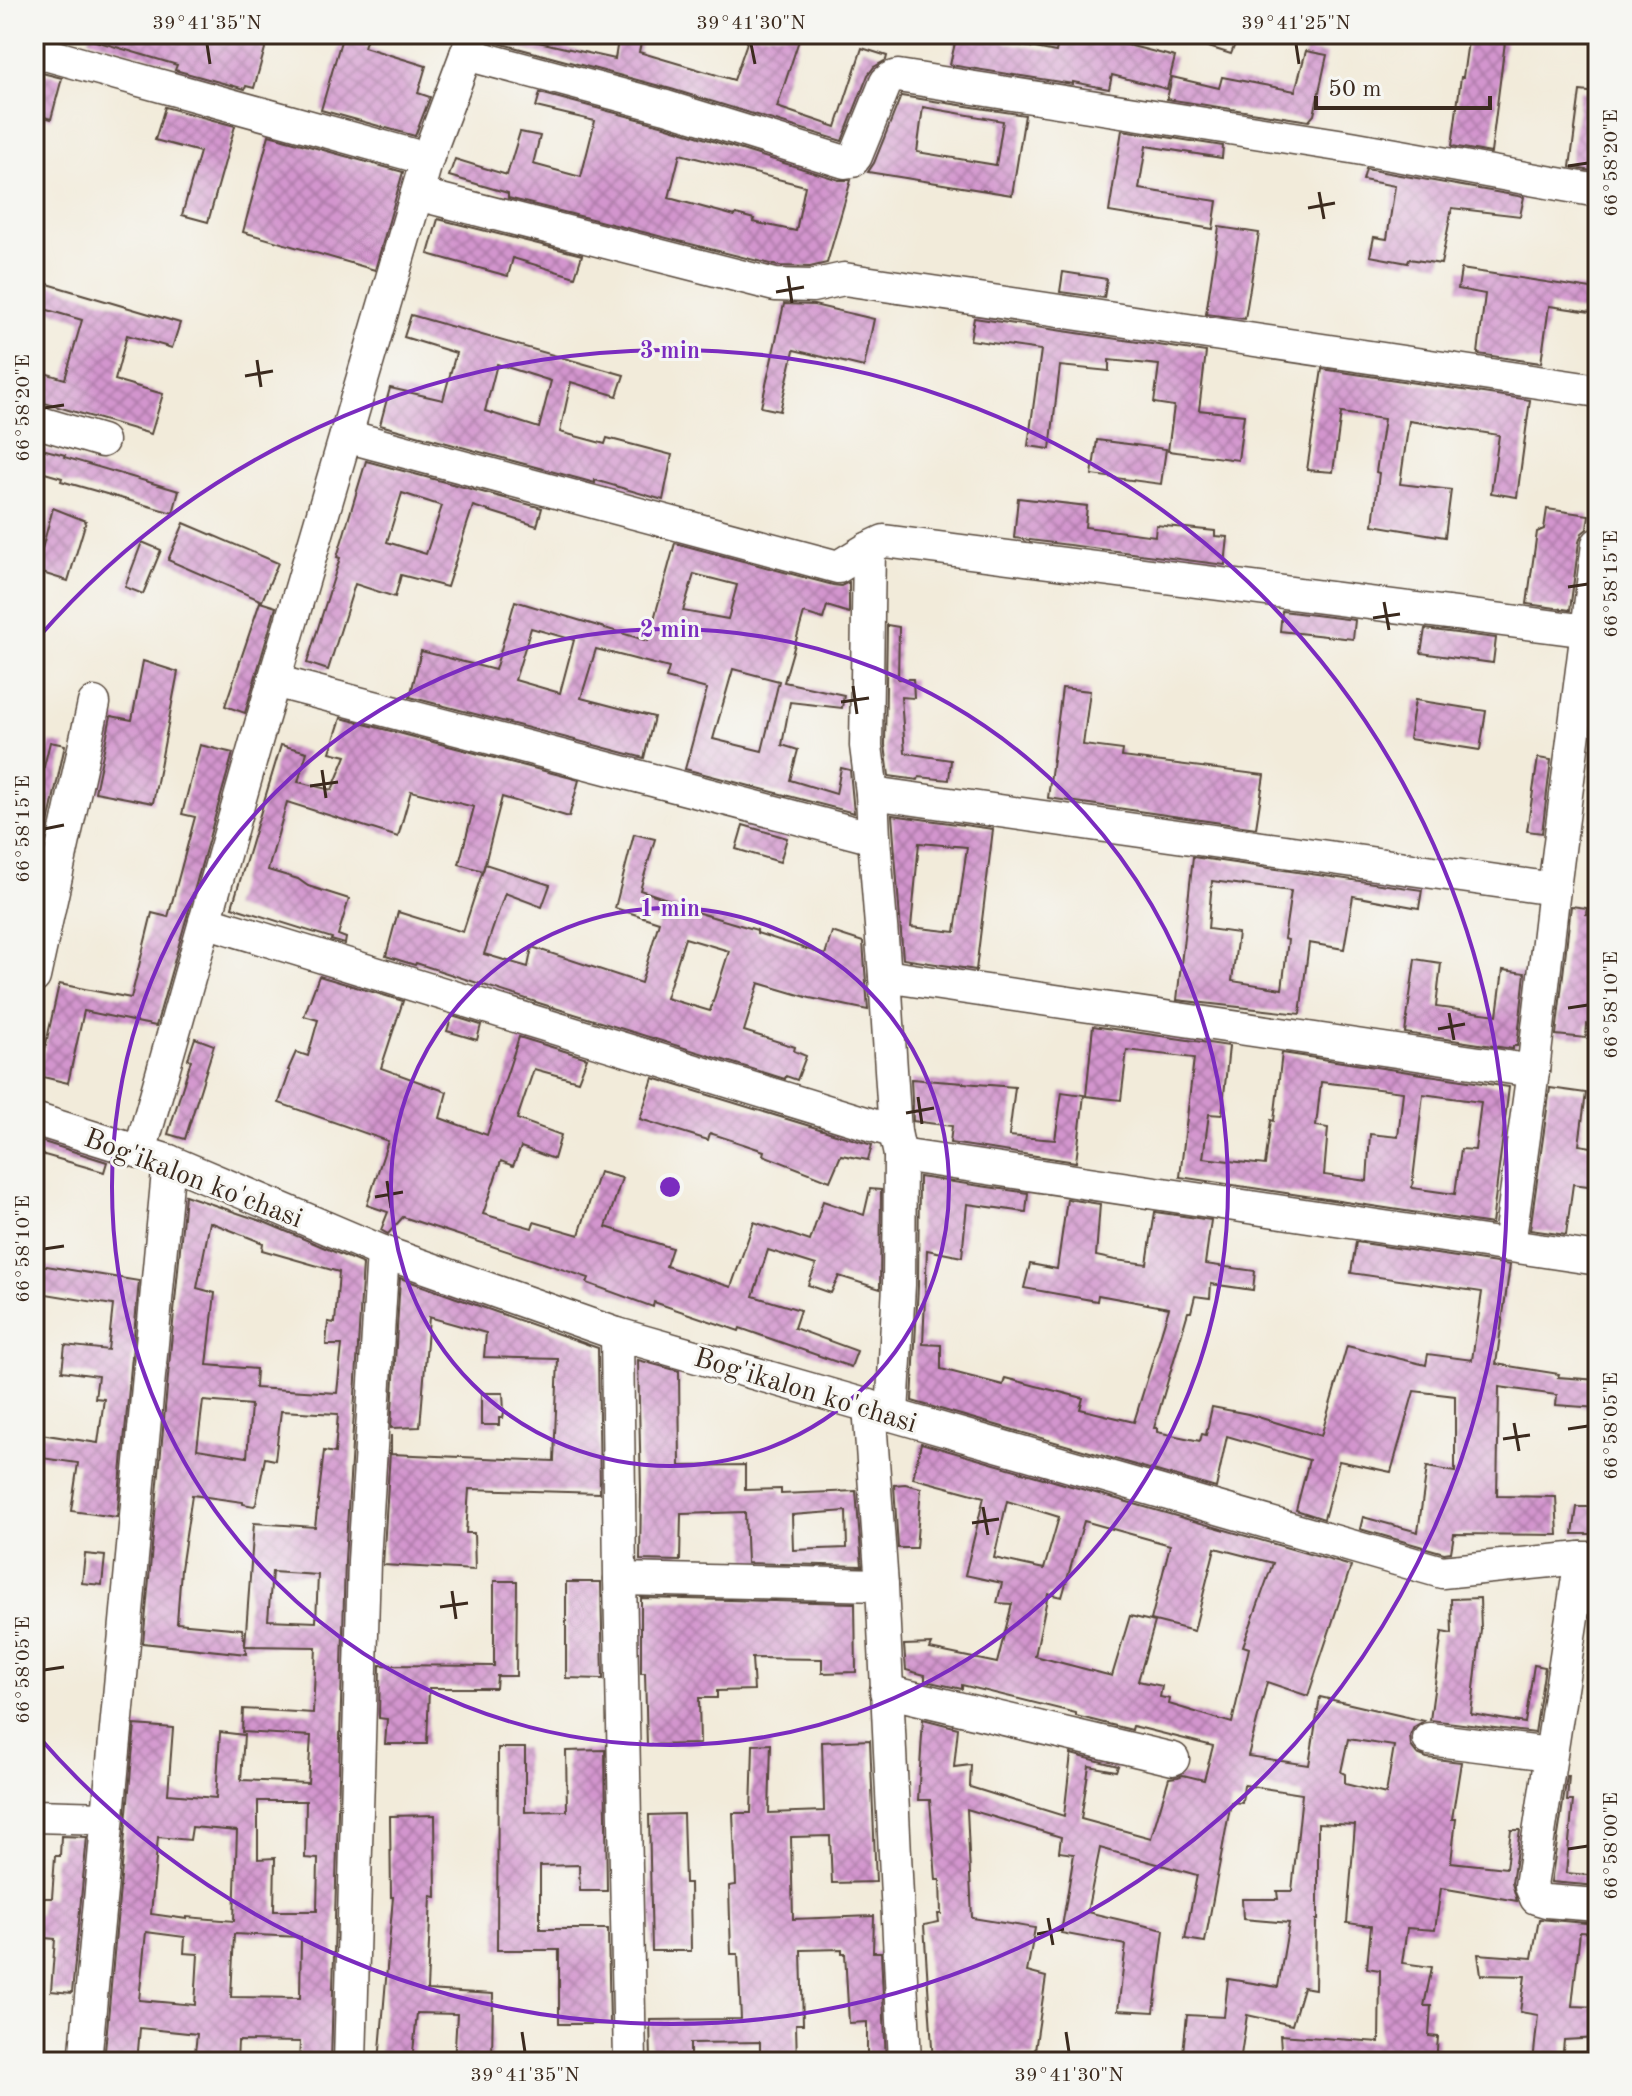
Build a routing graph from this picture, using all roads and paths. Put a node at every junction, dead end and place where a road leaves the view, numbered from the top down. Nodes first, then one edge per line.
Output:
1 (470, 44) edge
2 (34, 51) edge
3 (427, 159) junction
4 (1598, 191) edge
5 (417, 194) junction
6 (1598, 391) edge
7 (34, 421) edge
8 (346, 436) junction
9 (102, 441) dead end
10 (1598, 544) edge
11 (869, 548) junction
12 (1588, 631) junction
13 (274, 681) junction
14 (94, 703) dead end
15 (1588, 705) edge
16 (872, 793) junction
17 (874, 838) junction
18 (1554, 889) junction
19 (205, 921) junction
20 (885, 976) junction
21 (34, 977) edge
22 (1533, 1071) junction
23 (34, 1119) edge
24 (897, 1143) junction
25 (155, 1156) junction
26 (1509, 1245) junction
27 (383, 1252) junction
28 (1598, 1259) edge
29 (617, 1334) junction
30 (880, 1411) junction
31 (1589, 1558) edge
32 (620, 1579) junction
33 (882, 1585) junction
34 (886, 1691) junction
35 (1429, 1739) dead end
36 (1550, 1754) junction
37 (1173, 1759) dead end
38 (34, 1816) edge
39 (106, 1818) junction
40 (1598, 1905) edge
41 (85, 2062) edge
42 (350, 2062) edge
43 (630, 2062) edge
44 (905, 2062) edge

1 - 3 street
1 - 4 street
2 - 3 street
3 - 5 street
5 - 6 street
5 - 8 street
7 - 9 street
8 - 11 street
8 - 13 street
10 - 12 street
11 - 12 street
11 - 16 street
12 - 15 street
13 - 17 street
13 - 19 street
14 - 21 street
15 - 18 street
16 - 17 street
16 - 18 street
17 - 20 street
18 - 22 street
19 - 24 street
19 - 25 street
20 - 22 street
20 - 24 street
22 - 26 street
23 - 25 street, Bog'ikalon ko'chasi
24 - 26 street
24 - 30 street
25 - 27 street, Bog'ikalon ko'chasi
25 - 39 street
26 - 28 street
27 - 29 street, Bog'ikalon ko'chasi
27 - 42 street
29 - 30 street, Bog'ikalon ko'chasi
29 - 32 street
30 - 31 street, Bog'ikalon ko'chasi
30 - 33 street
31 - 36 street
32 - 33 street
32 - 43 street
33 - 34 street
34 - 37 street
34 - 44 street
35 - 36 street
36 - 40 street
38 - 39 street
39 - 41 street

